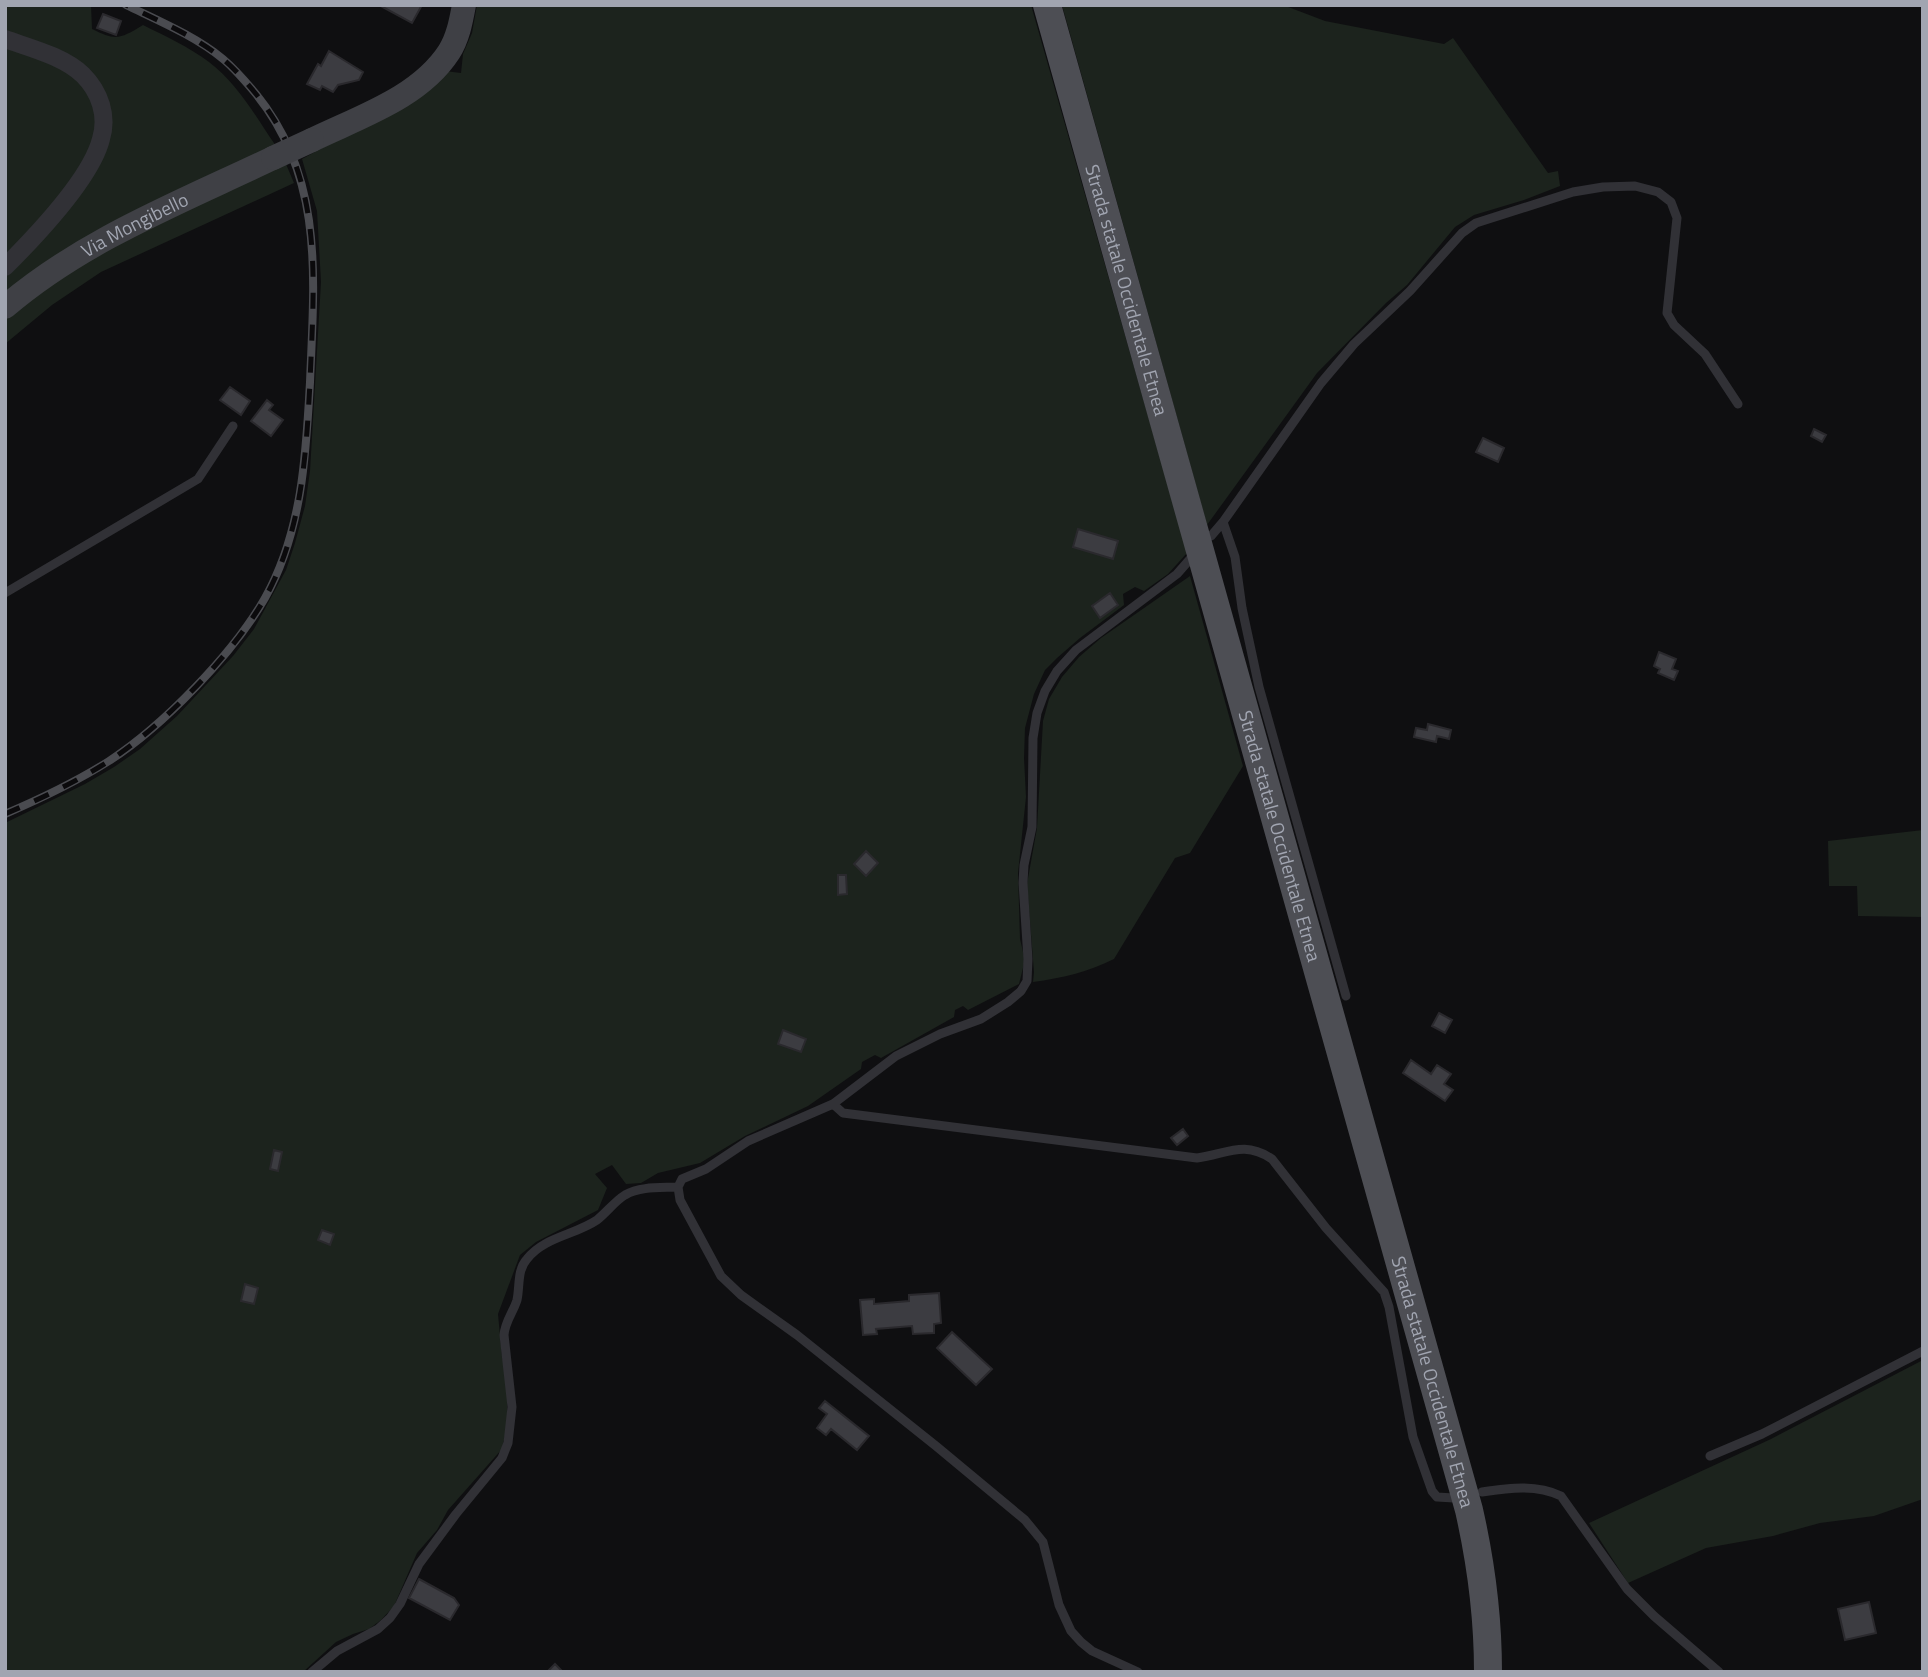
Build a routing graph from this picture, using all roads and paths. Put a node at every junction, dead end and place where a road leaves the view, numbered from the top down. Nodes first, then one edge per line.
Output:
1 (464, 5) edge
2 (1047, 5) edge
3 (5, 39) edge
4 (5, 267) edge
5 (5, 307) edge
6 (1738, 404) dead end
7 (233, 426) dead end
8 (1223, 522) junction
9 (1211, 536) dead end
10 (1191, 558) dead end
11 (5, 593) edge
12 (1346, 996) dead end
13 (833, 1104) junction
14 (678, 1187) junction
15 (1923, 1351) edge
16 (1710, 1456) dead end
17 (1482, 1492) dead end
18 (1454, 1498) dead end
19 (312, 1672) edge
20 (1138, 1672) edge
21 (1488, 1672) edge
22 (1719, 1672) edge

1 - 5 street, Via Mongibello, bridge
2 - 21 main road, Strada statale Occidentale Etnea
3 - 4 street
6 - 8 lane
7 - 11 lane
8 - 9 lane
8 - 12 lane
10 - 13 lane
13 - 14 lane
13 - 18 lane
14 - 19 lane
14 - 20 lane
15 - 16 lane
17 - 22 lane

